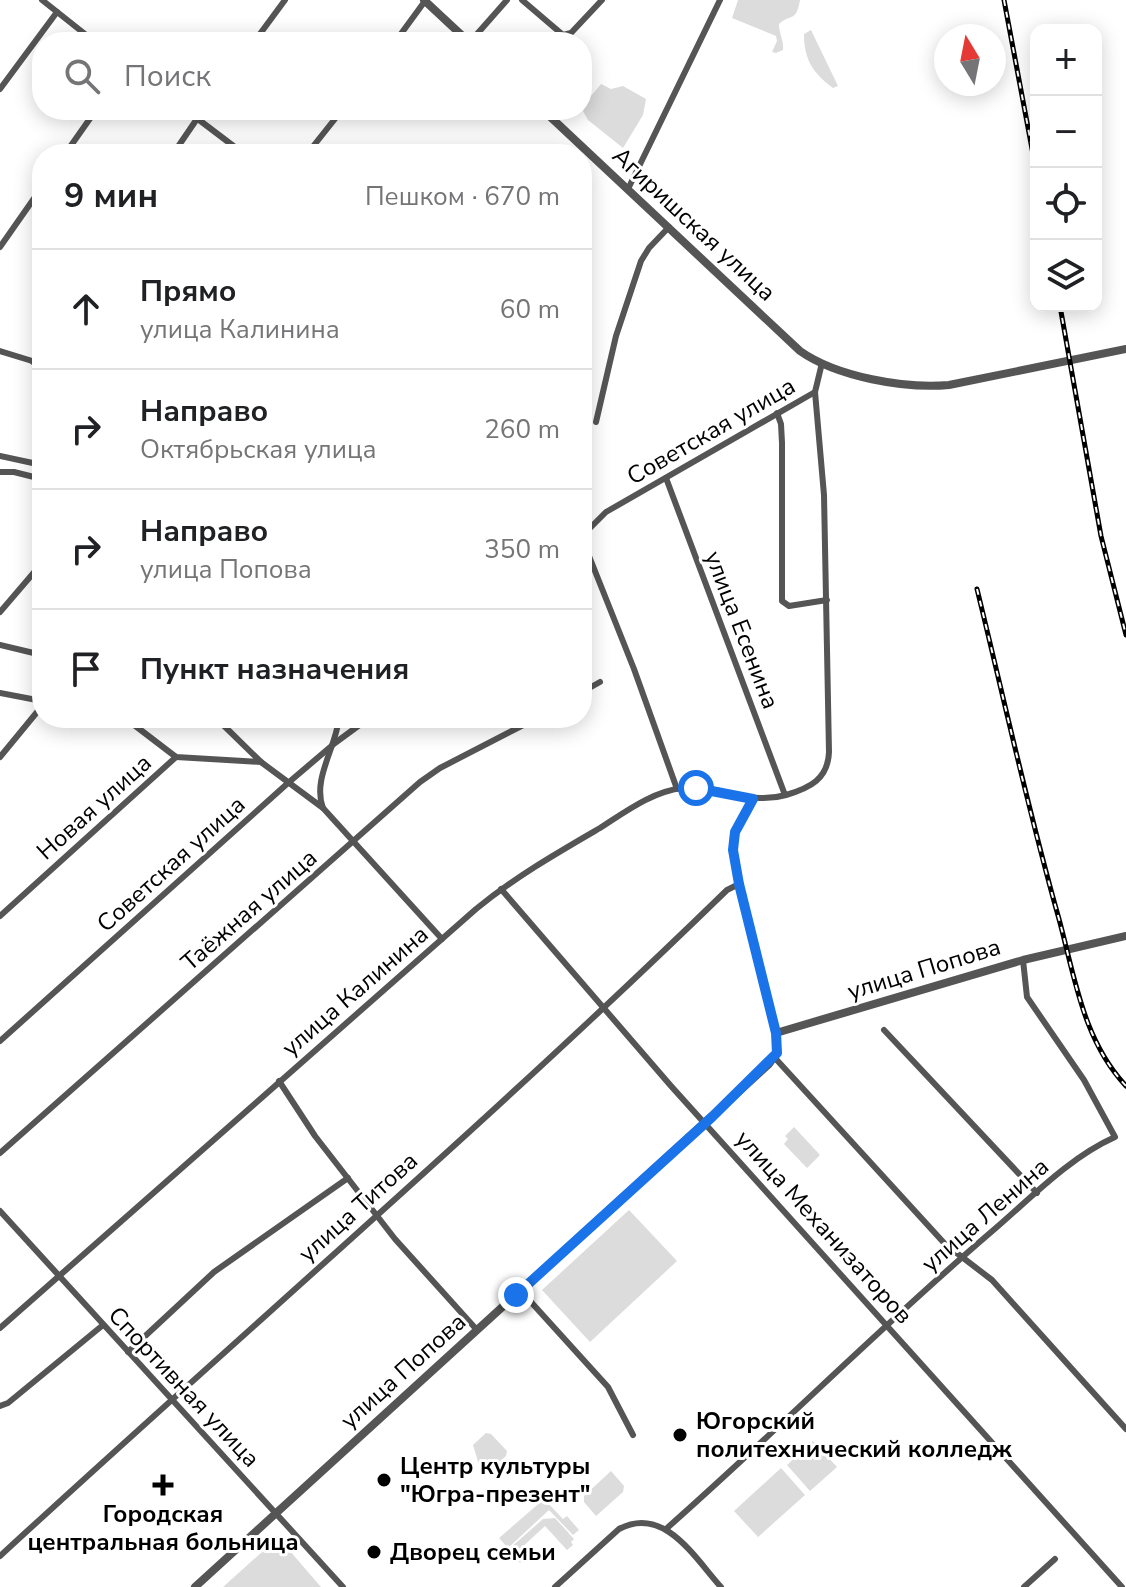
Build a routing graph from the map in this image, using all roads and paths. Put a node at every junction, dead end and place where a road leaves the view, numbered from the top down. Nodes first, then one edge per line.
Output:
1 (42, 0) edge
2 (285, 0) edge
3 (424, 0) edge
4 (507, 0) edge
5 (522, 0) edge
6 (602, 0) edge
7 (720, 0) edge
8 (57, 12) junction
9 (42, 32) edge
10 (82, 32) edge
11 (261, 32) edge
12 (402, 32) edge
13 (459, 32) edge
14 (479, 32) edge
15 (557, 32) edge
16 (572, 32) edge
17 (32, 46) edge
18 (0, 89) edge
19 (89, 120) edge
20 (196, 120) edge
21 (200, 120) edge
22 (334, 120) edge
23 (554, 120) edge
24 (72, 144) edge
25 (180, 144) edge
26 (231, 144) edge
27 (315, 144) edge
28 (580, 144) edge
29 (592, 156) edge
30 (628, 189) junction
31 (32, 201) edge
32 (669, 227) junction
33 (0, 247) edge
34 (1126, 349) edge
35 (0, 351) edge
36 (32, 362) edge
37 (822, 363) junction
38 (815, 392) junction
39 (777, 413) junction
40 (596, 422) dead end
41 (0, 456) edge
42 (32, 463) edge
43 (0, 472) edge
44 (32, 476) edge
45 (666, 478) junction
46 (592, 526) edge
47 (592, 564) edge
48 (32, 575) edge
49 (827, 600) junction
50 (0, 612) edge
51 (0, 645) edge
52 (32, 653) edge
53 (600, 682) dead end
54 (592, 686) edge
55 (0, 693) edge
56 (32, 701) edge
57 (32, 717) edge
58 (138, 728) edge
59 (226, 728) edge
60 (337, 728) edge
61 (355, 728) edge
62 (518, 728) edge
63 (335, 743) junction
64 (0, 757) edge
65 (176, 757) junction
66 (261, 762) junction
67 (288, 783) junction
68 (677, 789) junction
69 (785, 795) junction
70 (753, 799) junction
71 (323, 808) junction
72 (354, 842) junction
73 (739, 884) junction
74 (501, 889) junction
75 (0, 916) edge
76 (1126, 936) edge
77 (442, 939) junction
78 (1023, 960) junction
79 (604, 1009) junction
80 (794, 1029) junction
81 (884, 1030) dead end
82 (776, 1033) junction
83 (0, 1041) edge
84 (776, 1056) junction
85 (279, 1081) junction
86 (705, 1123) junction
87 (0, 1153) edge
88 (348, 1178) junction
89 (1037, 1193) junction
90 (0, 1211) edge
91 (376, 1215) junction
92 (962, 1257) junction
93 (58, 1276) junction
94 (521, 1291) junction
95 (887, 1324) junction
96 (103, 1325) junction
97 (0, 1328) edge
98 (477, 1330) junction
99 (128, 1352) junction
100 (171, 1398) junction
101 (0, 1406) edge
102 (1126, 1429) edge
103 (633, 1435) dead end
104 (277, 1514) junction
105 (666, 1529) junction
106 (0, 1556) edge
107 (1055, 1559) dead end
108 (195, 1587) edge
109 (343, 1587) edge
110 (555, 1587) edge
111 (721, 1587) edge
112 (1024, 1587) edge
113 (1122, 1587) edge

1 - 8 street
2 - 11 street
3 - 12 street
3 - 13 street
4 - 14 street
5 - 15 street
6 - 16 street
7 - 30 street
8 - 9 street
8 - 10 street
17 - 18 street
19 - 24 street
20 - 25 street
21 - 26 street
22 - 27 street
23 - 28 street, Агиришская улица
29 - 30 street, Агиришская улица
30 - 32 street, Агиришская улица
31 - 33 street
32 - 37 street, Агиришская улица
32 - 40 street
34 - 37 street, Агиришская улица
35 - 36 street
37 - 38 street, улица Калинина
38 - 39 street, Советская улица
38 - 49 street, улица Калинина
39 - 45 street, Советская улица
39 - 49 street
41 - 42 street
43 - 44 street
45 - 46 street, Советская улица
45 - 69 street, улица Есенина
47 - 68 street, Советская улица
48 - 50 street
49 - 69 street, улица Калинина
51 - 52 street
53 - 54 street
55 - 56 street
57 - 64 street
58 - 65 street
59 - 66 street
60 - 63 street
61 - 63 street, Советская улица
62 - 72 street, Таёжная улица
63 - 67 street, Советская улица
63 - 71 street
65 - 66 street
65 - 75 street, Новая улица
66 - 67 street
67 - 71 street
67 - 83 street, Советская улица
68 - 70 street, улица Калинина
68 - 74 street, улица Калинина
69 - 70 street, улица Калинина
70 - 73 street
71 - 72 street
72 - 77 street
72 - 87 street, Таёжная улица
73 - 79 street, улица Титова
73 - 82 street
74 - 77 street, улица Калинина
74 - 79 street, улица Механизаторов
76 - 78 street, улица Попова
77 - 85 street, улица Калинина
78 - 80 street, улица Попова
78 - 89 street, улица Ленина
79 - 86 street, улица Механизаторов
79 - 91 street, улица Титова
80 - 82 street, улица Попова
80 - 84 street, улица Попова
81 - 89 street
82 - 84 street
84 - 86 street, улица Попова
84 - 92 street
85 - 88 street
85 - 93 street, улица Калинина
86 - 94 street, улица Попова
86 - 95 street, улица Механизаторов
88 - 91 street
88 - 99 street
89 - 92 street, улица Ленина
90 - 93 street, Спортивная улица
91 - 98 street
91 - 100 street, улица Титова
92 - 95 street, улица Ленина
92 - 102 street
93 - 96 street, Спортивная улица
93 - 97 street, улица Калинина
94 - 98 street, улица Попова
94 - 103 street
95 - 105 street, улица Ленина
95 - 113 street, улица Механизаторов
96 - 99 street, Спортивная улица
96 - 101 street
98 - 104 street, улица Попова
99 - 100 street, Спортивная улица
100 - 104 street, Спортивная улица
100 - 106 street, улица Титова
104 - 108 street, улица Попова
104 - 109 street, Спортивная улица
105 - 110 street
105 - 111 street
107 - 112 street

